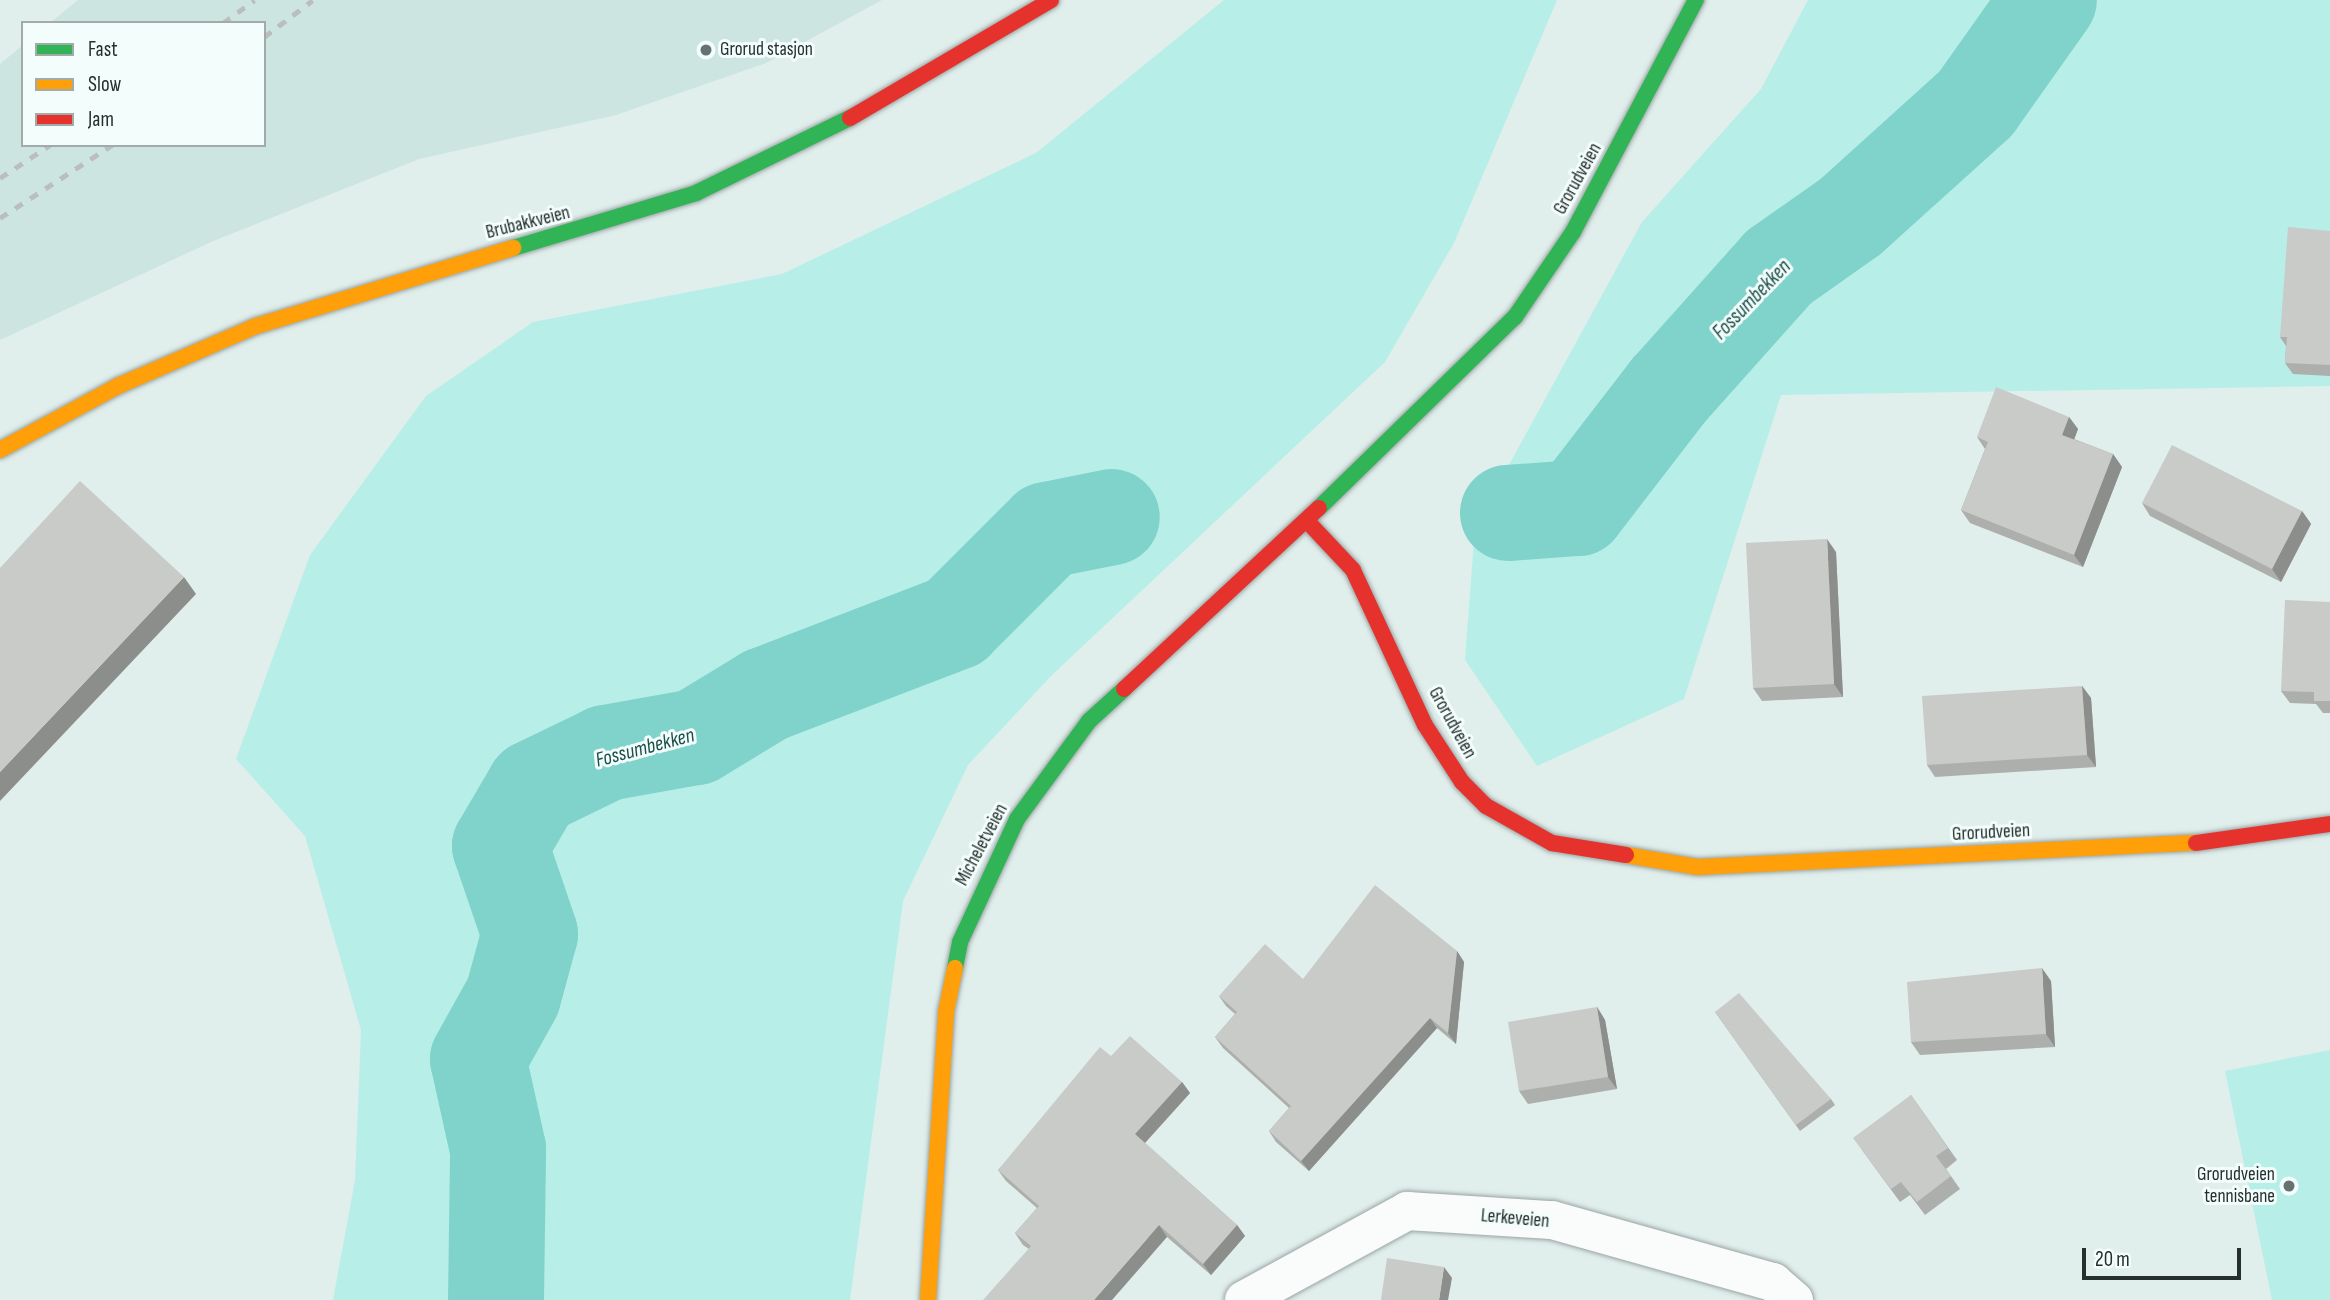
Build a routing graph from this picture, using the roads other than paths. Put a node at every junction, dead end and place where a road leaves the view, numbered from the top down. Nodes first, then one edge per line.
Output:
1 (1051, 0) edge
2 (1696, 0) edge
3 (0, 450) edge
4 (1307, 521) junction
5 (2330, 824) edge
6 (928, 1300) edge
7 (1244, 1300) edge
8 (1794, 1300) edge

1 - 3 street, Brubakkveien
2 - 4 street, Grorudveien
4 - 5 street, Grorudveien
4 - 6 street, Micheletveien
7 - 8 street, Lerkeveien

